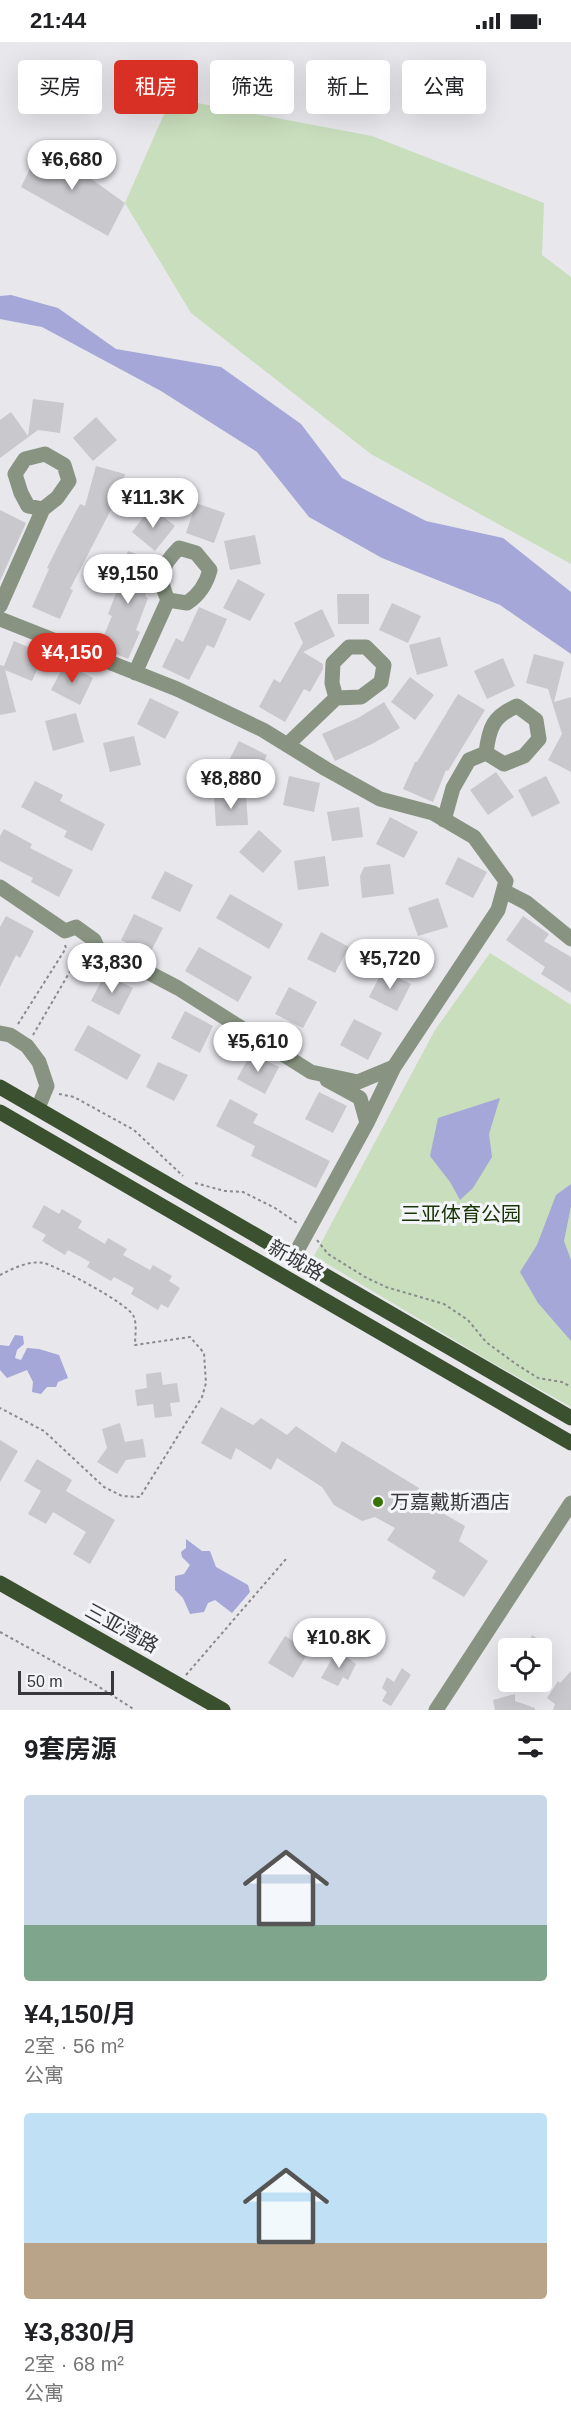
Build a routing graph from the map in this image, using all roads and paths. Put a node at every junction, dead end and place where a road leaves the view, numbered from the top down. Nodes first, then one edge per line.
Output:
1 (44, 509) dead end
2 (168, 600) dead end
3 (0, 606) edge
4 (0, 619) edge
5 (135, 673) junction
6 (336, 698) dead end
7 (287, 745) junction
8 (486, 753) dead end
9 (444, 820) junction
10 (0, 887) edge
11 (504, 891) junction
12 (69, 929) junction
13 (571, 939) edge
14 (96, 944) junction
15 (5, 1034) edge
16 (27, 1046) junction
17 (394, 1066) junction
18 (311, 1072) junction
19 (0, 1087) edge
20 (38, 1108) junction
21 (0, 1112) edge
22 (368, 1123) junction
23 (293, 1258) junction
24 (0, 1275) edge
25 (0, 1408) edge
26 (571, 1418) edge
27 (571, 1443) edge
28 (571, 1503) edge
29 (286, 1559) dead end
30 (0, 1583) edge
31 (0, 1632) edge
32 (178, 1684) junction
33 (135, 1710) edge
34 (224, 1710) edge
35 (436, 1710) edge

1 - 3 street
2 - 5 street
4 - 5 street
5 - 7 street
6 - 7 street
7 - 9 street
8 - 9 street
9 - 11 street
10 - 12 street
11 - 13 street
11 - 17 street
12 - 14 street
12 - 15 path
14 - 16 path
14 - 18 street
15 - 16 street
16 - 20 street
17 - 18 street
17 - 22 street
18 - 22 street
19 - 20 main road, 新城路
20 - 23 main road, 新城路
21 - 27 main road, 新城路
22 - 23 street
23 - 26 main road, 新城路
24 - 25 path
28 - 35 street
29 - 32 path
30 - 32 main road, 三亚湾路
31 - 33 path
32 - 34 main road, 三亚湾路

